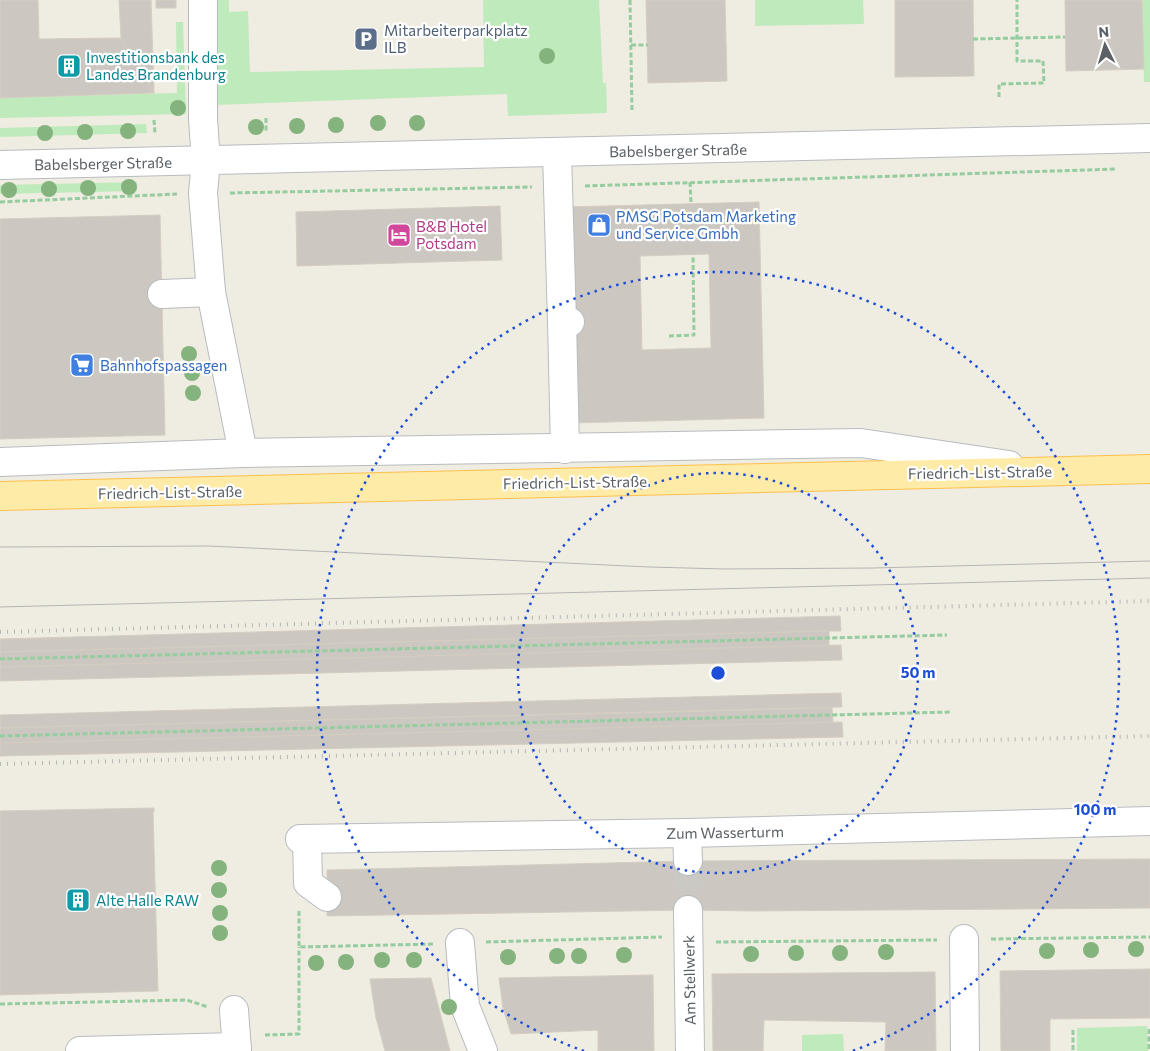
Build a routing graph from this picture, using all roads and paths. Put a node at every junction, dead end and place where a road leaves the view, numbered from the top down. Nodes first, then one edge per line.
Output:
1 (203, 0) edge
2 (630, 0) edge
3 (1017, 0) edge
4 (1066, 37) dead end
5 (1017, 38) junction
6 (973, 39) dead end
7 (631, 45) junction
8 (648, 45) dead end
9 (999, 97) dead end
10 (632, 111) dead end
11 (1150, 138) edge
12 (557, 153) junction
13 (206, 161) junction
14 (0, 166) edge
15 (690, 182) dead end
16 (691, 204) dead end
17 (693, 255) dead end
18 (211, 292) junction
19 (162, 294) dead end
20 (669, 336) dead end
21 (565, 448) junction
22 (243, 453) junction
23 (0, 462) edge
24 (1150, 469) edge
25 (1045, 470) junction
26 (0, 496) edge
27 (948, 635) dead end
28 (0, 659) edge
29 (950, 712) dead end
30 (0, 736) edge
31 (1150, 821) edge
32 (687, 832) junction
33 (688, 861) tunnel mouth
34 (327, 897) dead end
35 (688, 910) tunnel mouth
36 (1150, 937) edge
37 (964, 940) junction
38 (460, 943) dead end
39 (688, 943) junction
40 (299, 947) dead end
41 (0, 1004) edge
42 (226, 1010) junction
43 (1149, 1029) edge
44 (1073, 1030) dead end
45 (265, 1035) junction
46 (265, 1043) dead end
47 (227, 1049) edge
48 (80, 1051) edge
49 (483, 1051) edge
50 (690, 1051) edge
51 (965, 1051) edge
52 (1073, 1051) edge
53 (1150, 1051) edge

1 - 13 street
2 - 7 path
3 - 5 path
4 - 5 path
5 - 6 path
5 - 9 path
7 - 8 path
7 - 10 path
11 - 12 street, Babelsberger Straße
12 - 13 street, Babelsberger Straße
12 - 21 street
13 - 14 street, Babelsberger Straße
13 - 18 street
15 - 16 path
17 - 20 path
18 - 19 street
18 - 22 street
21 - 22 street
21 - 25 street
22 - 23 street
24 - 25 main road, Friedrich-List-Straße
25 - 26 main road, Friedrich-List-Straße
27 - 28 path
29 - 30 path
31 - 32 street, Zum Wasserturm
32 - 33 street
32 - 34 street, Zum Wasserturm
35 - 39 street, Am Stellwerk
36 - 37 path
37 - 39 path
37 - 51 street
38 - 49 street
39 - 50 street, Am Stellwerk
40 - 45 path
41 - 42 path
42 - 45 path
42 - 47 street
43 - 53 path
44 - 52 path
45 - 46 path
47 - 48 street

